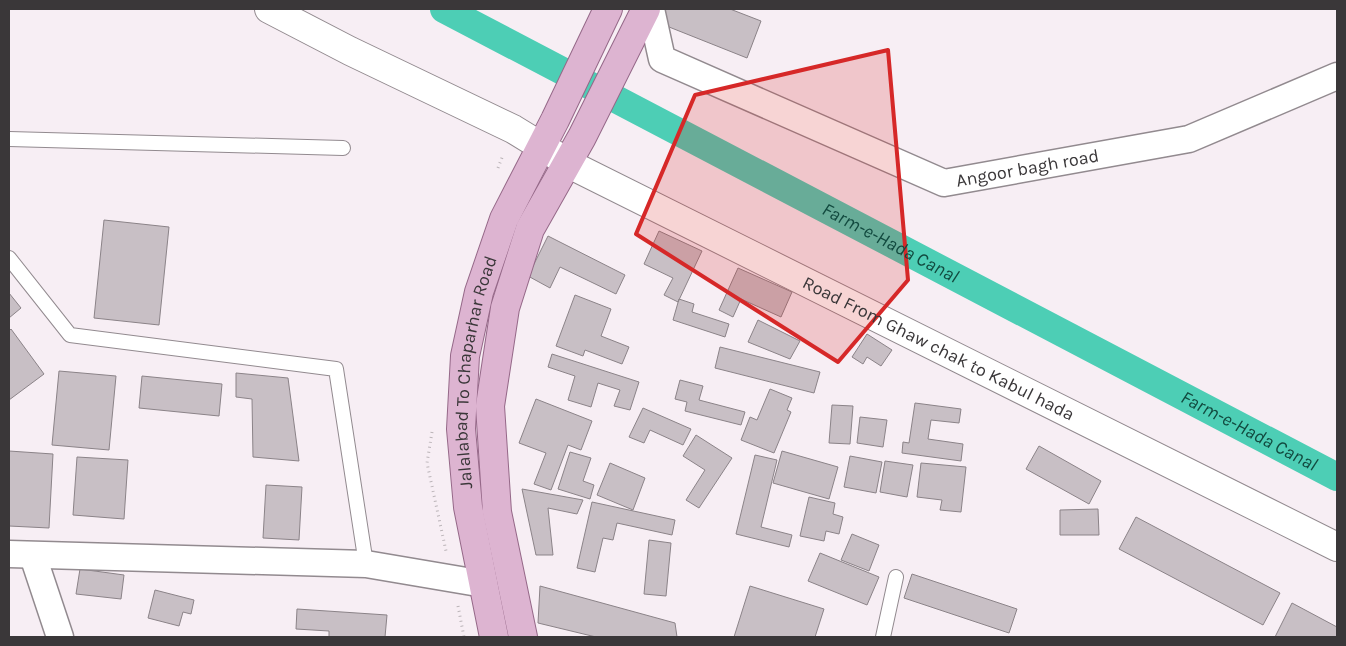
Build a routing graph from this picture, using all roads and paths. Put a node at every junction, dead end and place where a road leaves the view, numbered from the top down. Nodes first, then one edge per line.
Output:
1 (269, 9) edge
2 (651, 9) edge
3 (607, 11) edge
4 (640, 20) edge
5 (1337, 76) edge
6 (9, 139) edge
7 (542, 146) junction
8 (342, 148) dead end
9 (567, 163) junction
10 (9, 258) edge
11 (1337, 548) edge
12 (21, 555) edge
13 (366, 564) junction
14 (896, 576) dead end
15 (484, 584) junction
16 (60, 637) edge
17 (494, 637) edge
18 (523, 637) edge
19 (883, 637) edge

1 - 7 street, Road From Ghaw chak to Kabul hada
2 - 5 street, Angoor bagh road
3 - 7 main road, Jalalabad To Chaparhar Road
4 - 9 main road, Jalalabad To Chaparhar Road
6 - 8 lane
7 - 9 street, Road From Ghaw chak to Kabul hada
7 - 15 main road, Jalalabad To Chaparhar Road
9 - 11 street, Road From Ghaw chak to Kabul hada
9 - 18 main road, Jalalabad To Chaparhar Road
10 - 13 lane
12 - 13 street
12 - 16 street
13 - 15 street
14 - 19 lane
15 - 17 main road, Jalalabad To Chaparhar Road

